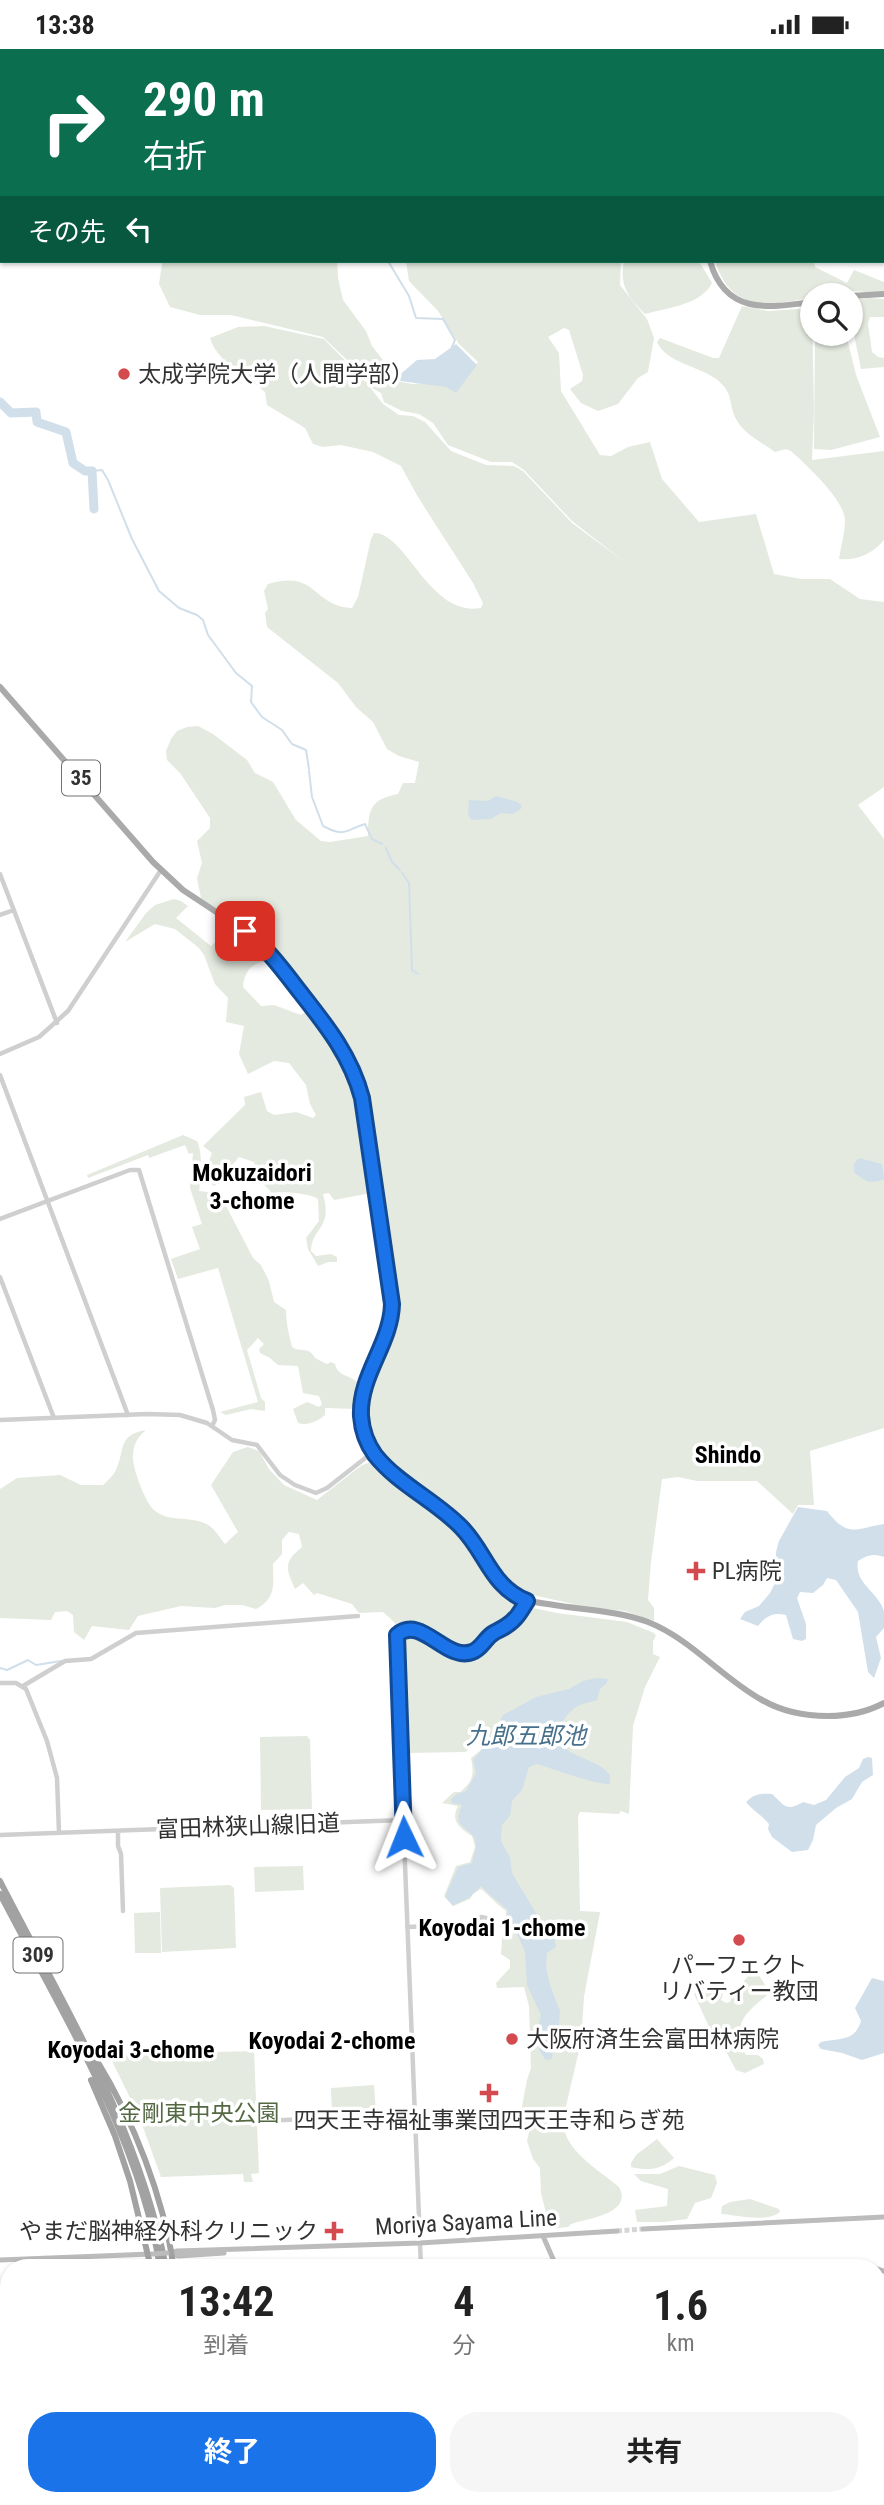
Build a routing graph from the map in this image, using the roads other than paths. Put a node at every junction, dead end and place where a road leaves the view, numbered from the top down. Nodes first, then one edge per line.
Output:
1 (711, 263) edge
2 (884, 294) edge
3 (863, 295) edge
4 (800, 303) edge
5 (0, 687) edge
6 (161, 870) junction
7 (0, 874) edge
8 (14, 910) junction
9 (0, 915) edge
10 (57, 1023) junction
11 (0, 1054) edge
12 (0, 1075) edge
13 (47, 1201) junction
14 (0, 1219) edge
15 (0, 1277) edge
16 (128, 1415) junction
17 (54, 1417) junction
18 (0, 1420) edge
19 (212, 1426) junction
20 (373, 1453) junction
21 (527, 1601) junction
22 (358, 1616) dead end
23 (0, 1682) edge
24 (23, 1686) junction
25 (884, 1703) edge
26 (403, 1820) junction
27 (118, 1831) junction
28 (59, 1833) junction
29 (0, 1835) edge
30 (0, 1881) edge
31 (0, 1894) edge
32 (124, 1911) dead end
33 (475, 1924) dead end
34 (407, 1927) junction
35 (61, 2012) junction
36 (75, 2028) junction
37 (415, 2115) junction
38 (258, 2121) dead end
39 (884, 2217) edge
40 (643, 2229) tunnel mouth
41 (617, 2231) tunnel mouth
42 (543, 2236) junction
43 (420, 2243) junction
44 (169, 2253) junction
45 (150, 2254) junction
46 (47, 2258) joint
47 (24, 2259) edge
48 (150, 2259) edge
49 (158, 2259) edge
50 (164, 2259) edge
51 (171, 2259) edge
52 (421, 2259) edge
53 (553, 2259) edge

1 - 4 main road
2 - 3 main road
5 - 6 main road, 35
6 - 10 street
6 - 20 main road, 35
7 - 8 street
8 - 9 street
8 - 10 street
10 - 11 street
12 - 13 street
13 - 14 street
13 - 16 street
13 - 19 street
15 - 17 street
16 - 17 street
16 - 19 street
17 - 18 street
19 - 20 street
20 - 21 main road
21 - 25 main road
21 - 26 street
22 - 24 street
23 - 24 street
24 - 28 street
26 - 27 street, 富田林狭山線旧道
26 - 34 street
27 - 28 street, 富田林狭山線旧道
27 - 32 street
28 - 29 street, 富田林狭山線旧道
30 - 36 highway, 309
31 - 35 highway, 309
33 - 34 street
34 - 37 street
35 - 45 highway, 309
35 - 49 highway, 309
36 - 44 highway, 309
36 - 50 highway, 309
37 - 38 street
37 - 43 street
39 - 40 main road
41 - 42 main road, Moriya Sayama Line
42 - 43 main road, Moriya Sayama Line
42 - 53 main road
43 - 44 main road, Moriya Sayama Line
43 - 52 street
44 - 45 main road, Moriya Sayama Line, bridge
44 - 51 highway
45 - 46 main road, Moriya Sayama Line
45 - 48 highway
46 - 47 main road, Moriya Sayama Line

